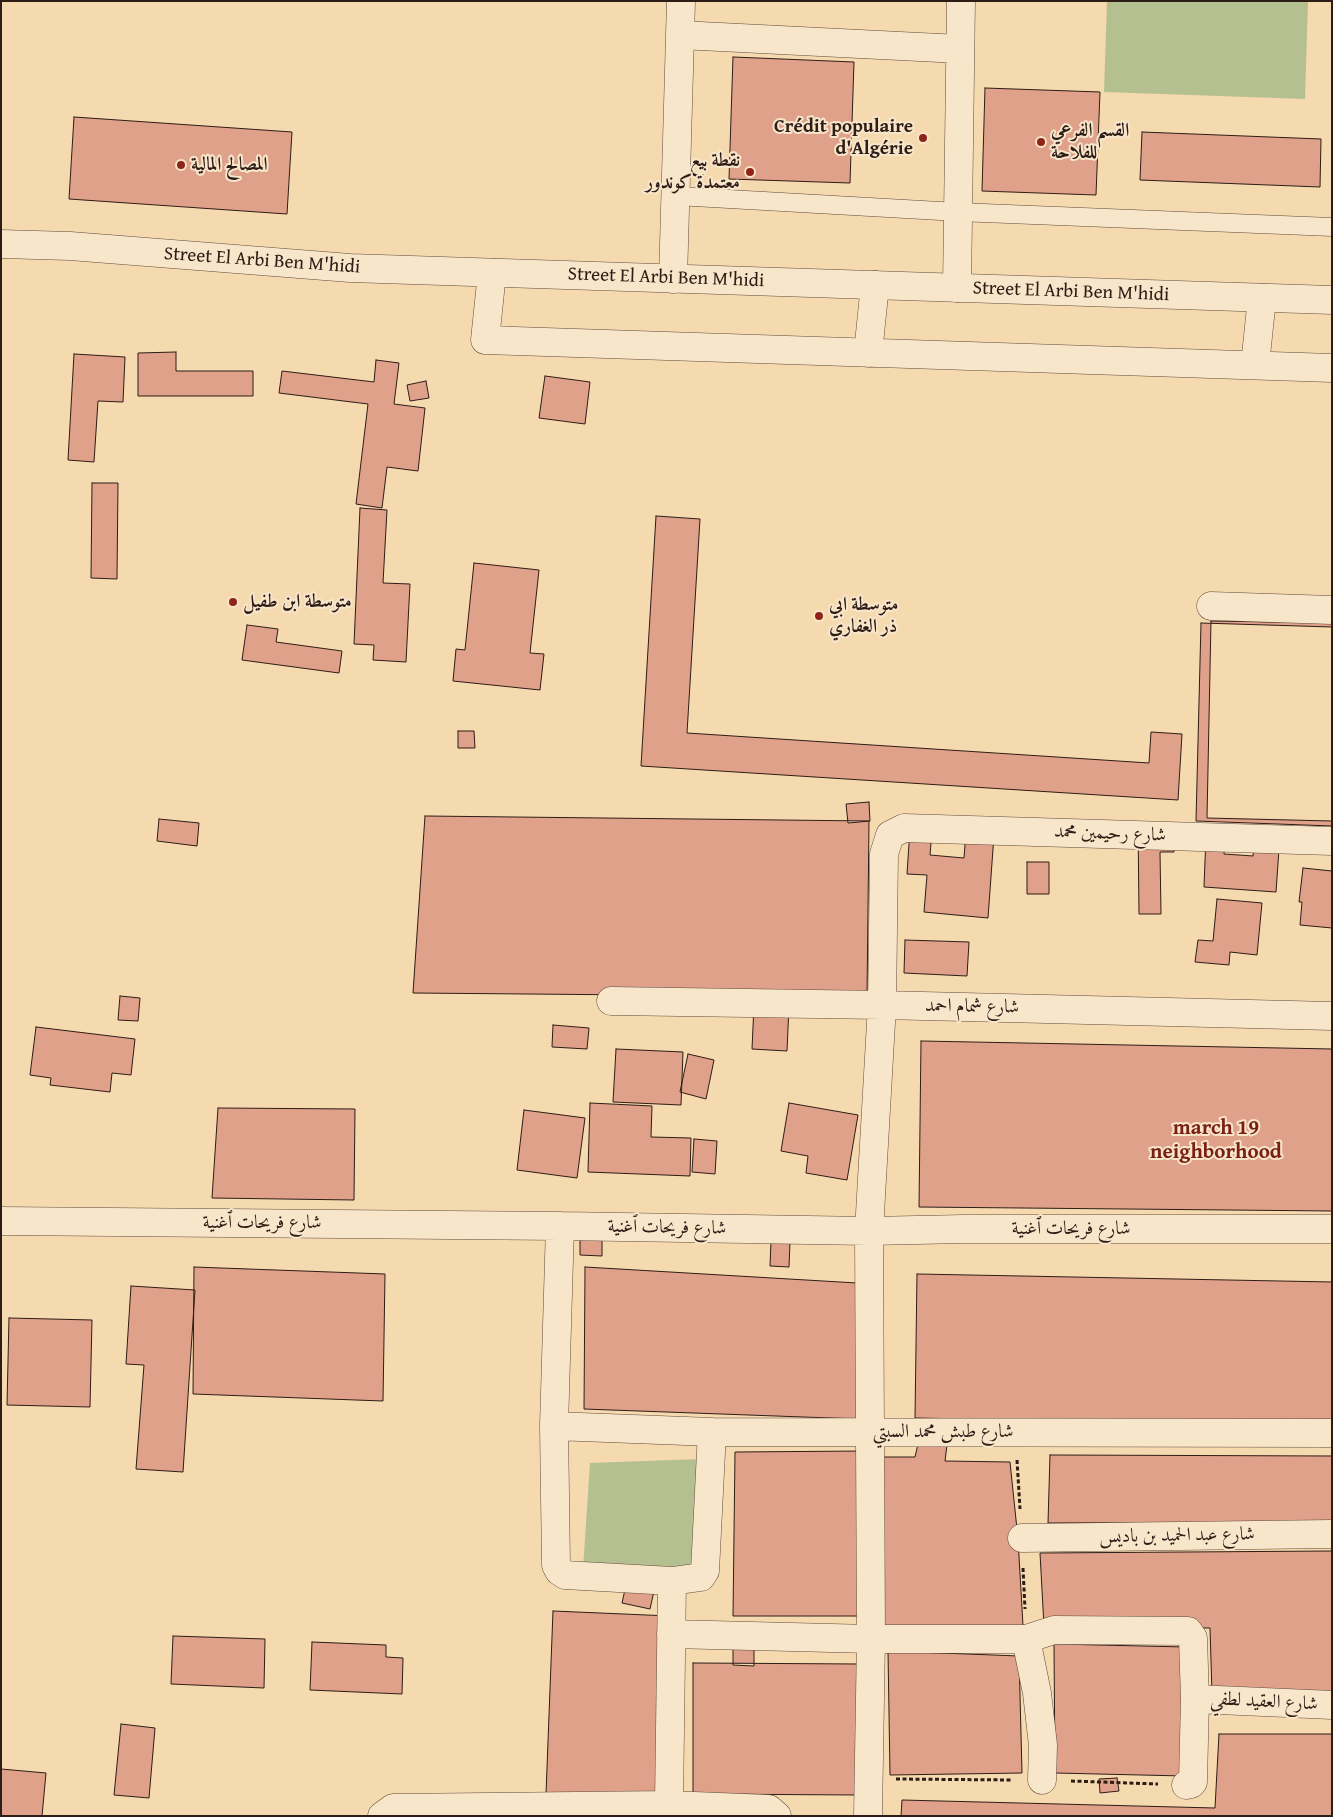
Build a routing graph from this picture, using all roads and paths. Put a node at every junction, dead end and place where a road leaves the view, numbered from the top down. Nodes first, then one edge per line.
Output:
1 (681, 1) edge
2 (961, 1) edge
3 (680, 35) junction
4 (960, 49) junction
5 (676, 196) junction
6 (958, 212) junction
7 (1332, 227) edge
8 (1, 244) edge
9 (492, 273) junction
10 (673, 279) junction
11 (874, 285) junction
12 (957, 288) junction
13 (1262, 298) junction
14 (1332, 300) edge
15 (868, 353) junction
16 (1255, 365) junction
17 (1332, 368) edge
18 (1212, 606) dead end
19 (1332, 610) edge
20 (1332, 841) edge
21 (611, 1001) dead end
22 (882, 1005) junction
23 (1332, 1016) edge
24 (1, 1221) edge
25 (560, 1226) junction
26 (1332, 1229) edge
27 (869, 1231) junction
28 (554, 1426) junction
29 (870, 1431) junction
30 (712, 1432) junction
31 (1332, 1433) edge
32 (1332, 1534) edge
33 (1022, 1538) dead end
34 (672, 1581) junction
35 (671, 1634) junction
36 (871, 1639) junction
37 (1026, 1639) junction
38 (1195, 1699) junction
39 (1332, 1706) edge
40 (1042, 1780) dead end
41 (1186, 1785) dead end
42 (670, 1805) junction
43 (382, 1816) edge
44 (777, 1816) edge
45 (868, 1816) edge

1 - 3 street
2 - 4 street
3 - 4 street
3 - 5 street
4 - 6 street
5 - 6 lane
5 - 10 street
6 - 7 lane
6 - 12 street
8 - 9 street, Street El Arbi Ben M'hidi
9 - 10 street, Street El Arbi Ben M'hidi
9 - 15 street
10 - 11 street, Street El Arbi Ben M'hidi
11 - 12 street, Street El Arbi Ben M'hidi
11 - 15 street
12 - 13 street, Street El Arbi Ben M'hidi
13 - 14 street, Street El Arbi Ben M'hidi
13 - 16 street
15 - 16 street
16 - 17 street
18 - 19 street
20 - 22 street, شارع رحيمين محمد
21 - 22 street, شارع شمام احمد
22 - 23 street, شارع شمام احمد
22 - 27 street
24 - 25 street, شارع فريحات ٱغنية
25 - 27 street, شارع فريحات ٱغنية
25 - 28 street
26 - 27 street, شارع فريحات ٱغنية
27 - 29 street
28 - 30 street, شارع طبش محمد السبتي
28 - 34 street
29 - 30 street, شارع طبش محمد السبتي
29 - 31 street, شارع طبش محمد السبتي
29 - 36 street
30 - 34 street
32 - 33 street, شارع عبد الحميد بن باديس
34 - 35 street
35 - 36 street
35 - 42 street
36 - 37 street
36 - 45 street
37 - 38 street
37 - 40 street
38 - 39 street, شارع العقيد لطفي
38 - 41 street
42 - 43 street
42 - 44 street

